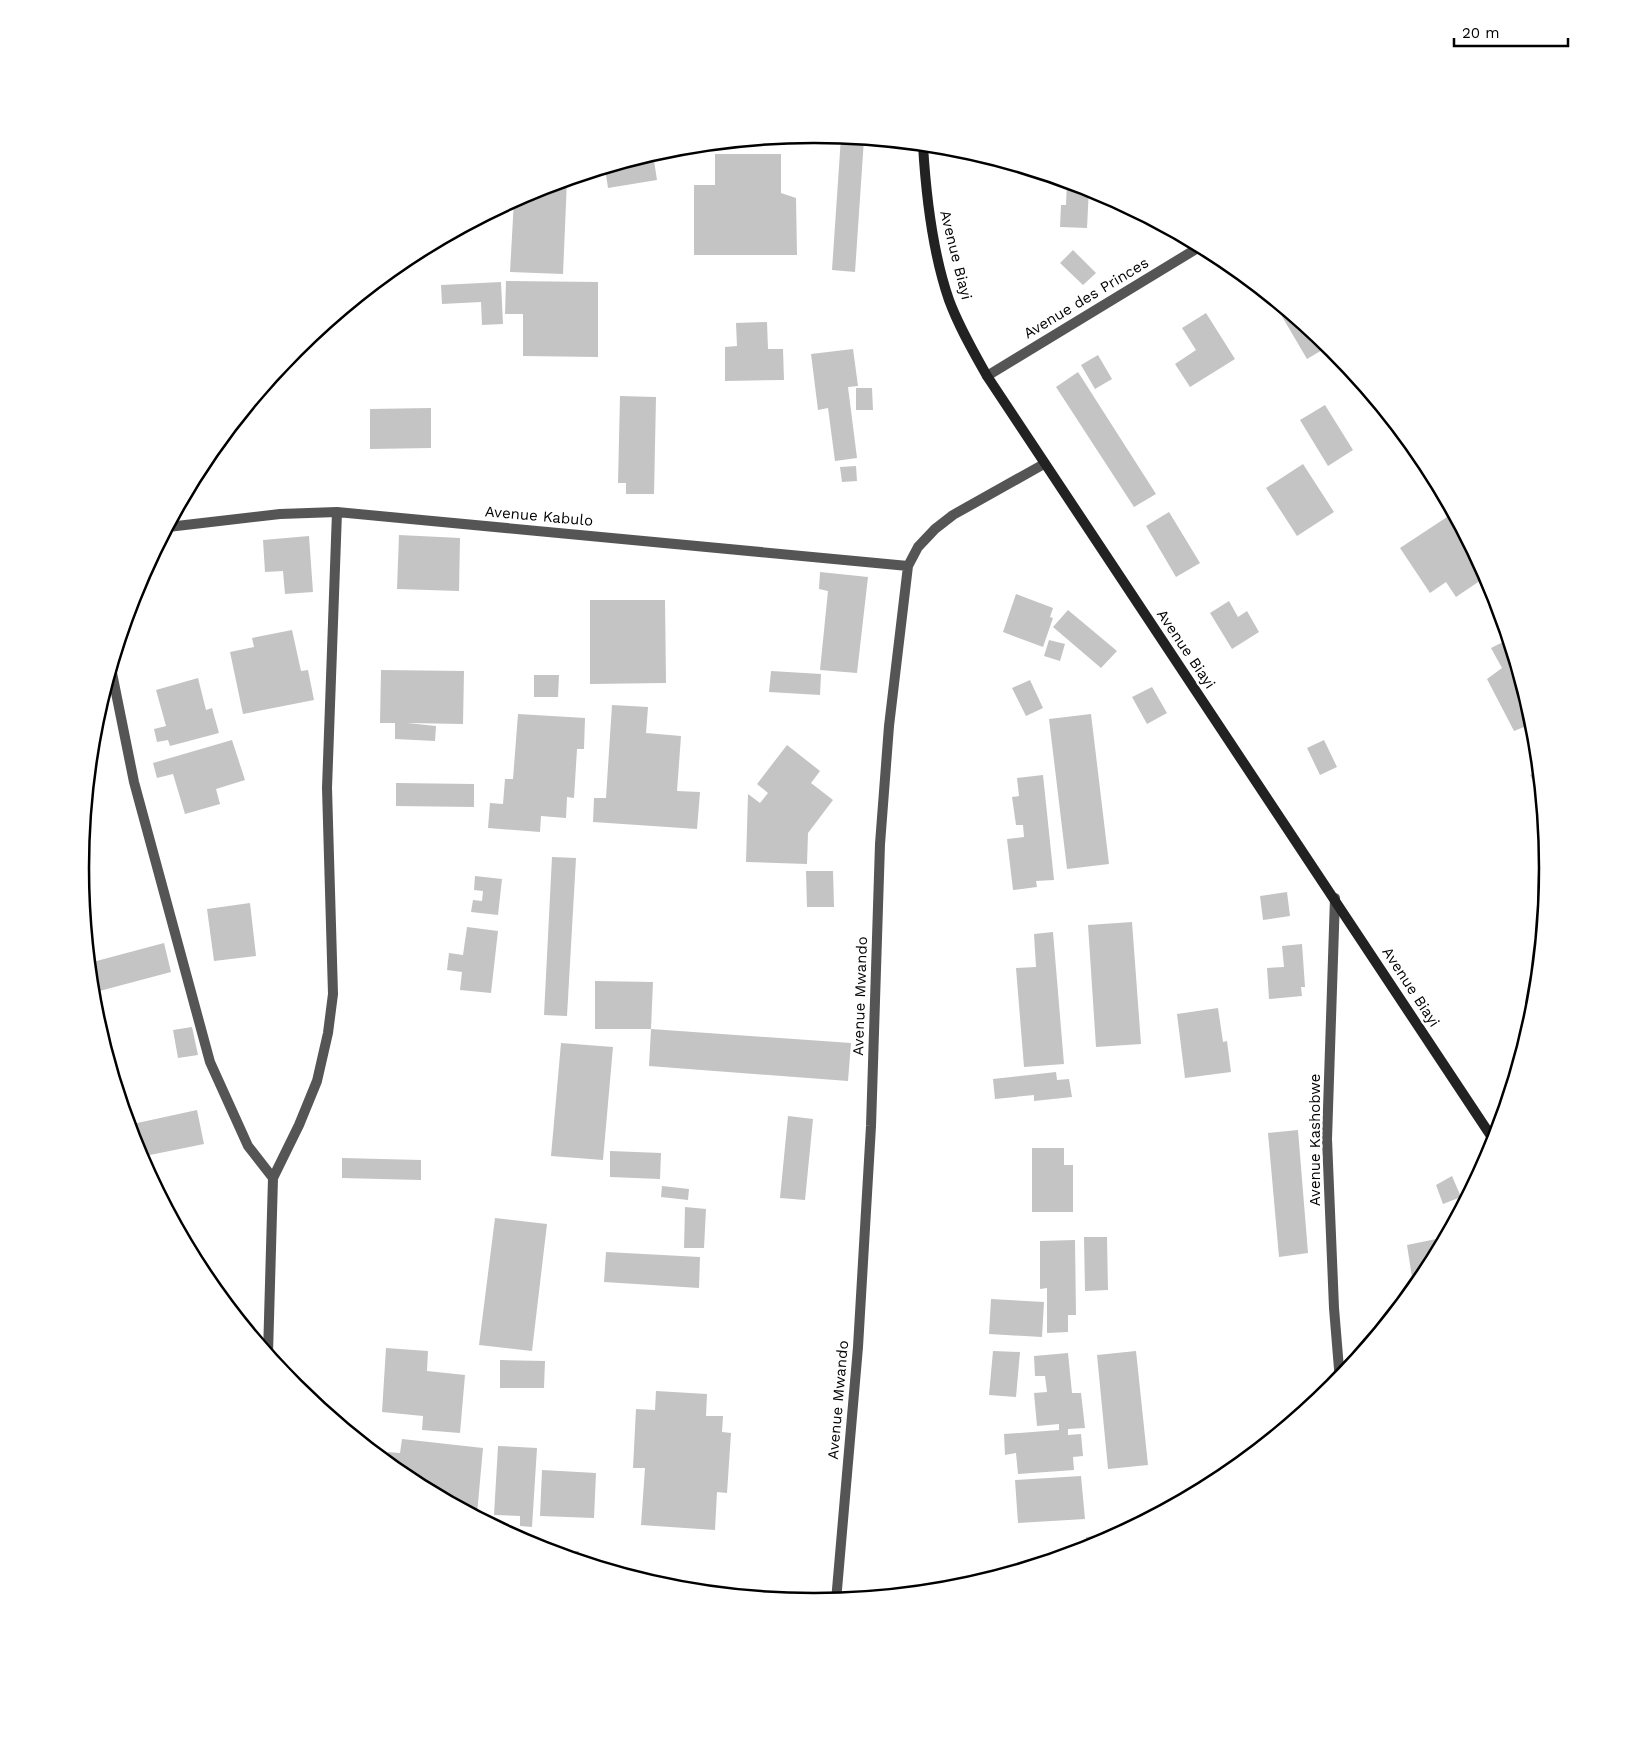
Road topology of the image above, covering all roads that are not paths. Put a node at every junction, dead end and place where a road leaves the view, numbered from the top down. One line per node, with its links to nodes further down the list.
1 (923, 151): 3 (street, Avenue Biayi)
2 (1194, 250): 3 (street, Avenue des Princes)
3 (987, 376): 4 (street, Avenue Biayi)
4 (1044, 464): 7 (street, Avenue Mwando); 9 (street, Avenue Biayi)
5 (337, 512): 6 (street, Avenue Kabulo); 7 (street, Avenue Kabulo); 11 (street)
6 (175, 526)
7 (908, 566): 14 (street, Avenue Mwando)
8 (113, 680): 11 (street)
9 (1335, 898): 10 (street, Avenue Biayi); 13 (street, Avenue Kashobwe)
10 (1490, 1134)
11 (273, 1178): 12 (street)
12 (268, 1346)
13 (1339, 1370)
14 (837, 1594)

